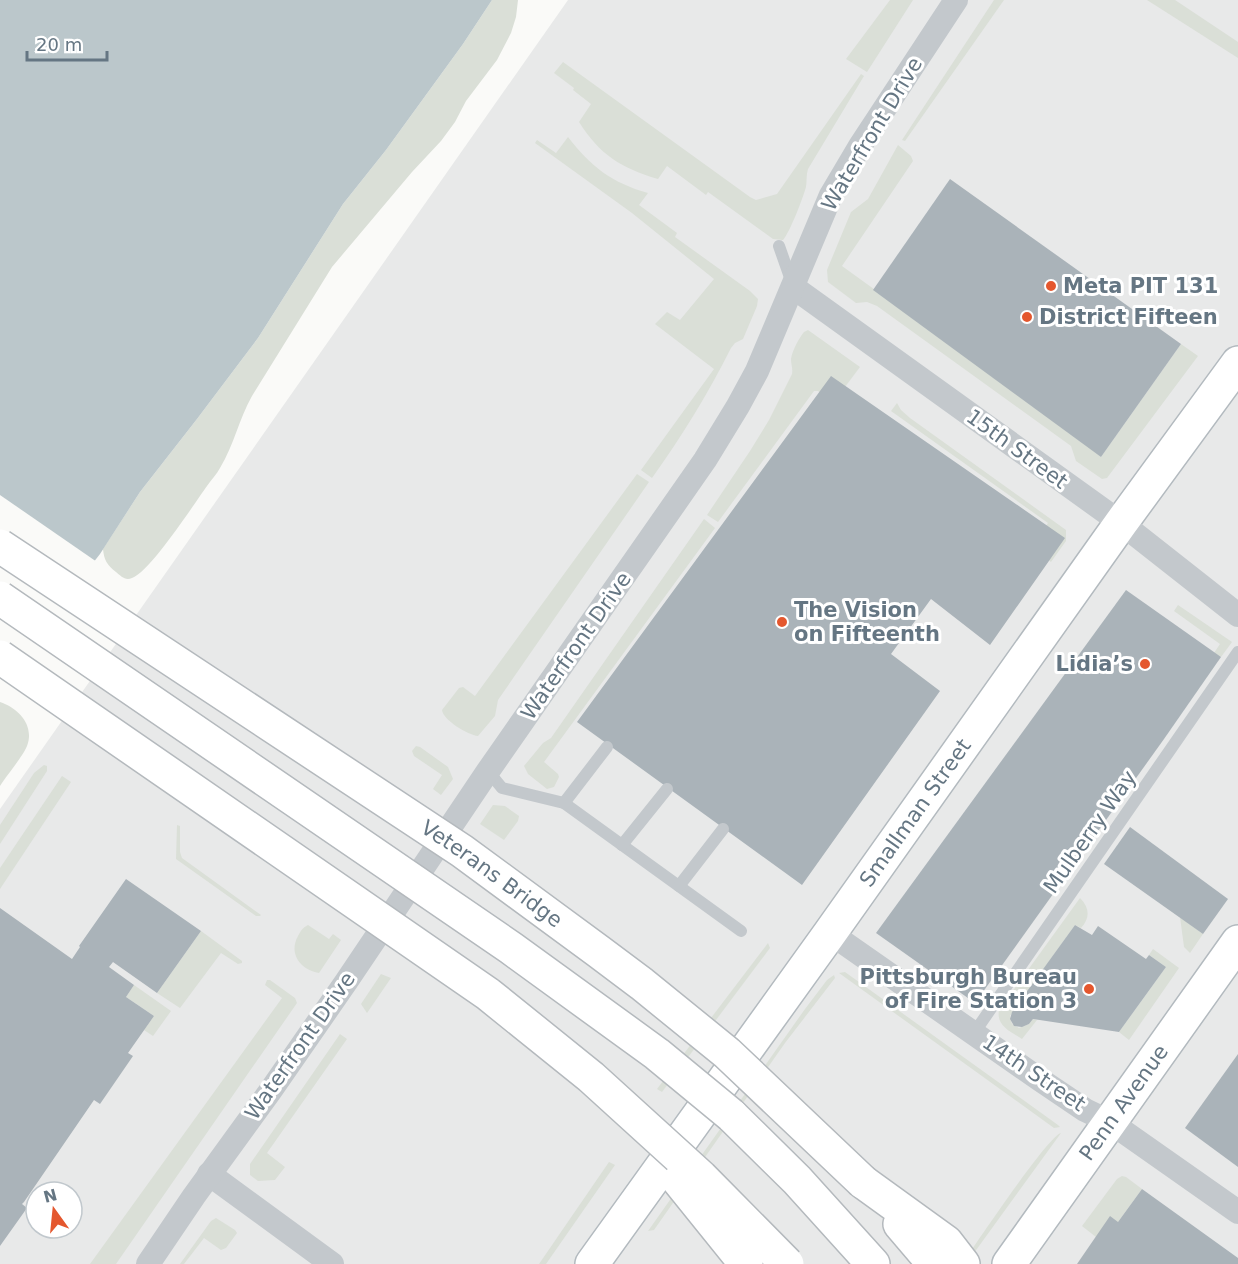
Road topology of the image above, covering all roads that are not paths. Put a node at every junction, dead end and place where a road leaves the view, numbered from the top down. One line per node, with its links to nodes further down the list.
1 (956, 0): 3 (street, Waterfront Drive)
2 (779, 246): 3 (lane)
3 (793, 287): 5 (street, 15th Street); 12 (street, Waterfront Drive)
4 (1238, 363): 5 (main road, Smallman Street)
5 (1120, 523): 8 (street, 15th Street); 19 (main road, Smallman Street)
6 (0, 546): 25 (main road, Veterans Bridge, bridge)
7 (0, 598): 32 (main road, bridge)
8 (1238, 615)
9 (1238, 652): 21 (lane, Mulberry Way)
10 (0, 657): 22 (main road, bridge)
11 (606, 747): 14 (lane)
12 (488, 771): 14 (lane); 24 (street, Waterfront Drive)
13 (666, 789): 16 (lane)
14 (564, 803): 16 (lane)
15 (723, 829): 17 (lane)
16 (622, 845): 17 (lane)
17 (679, 886): 18 (lane)
18 (741, 931)
19 (830, 933): 21 (street, 14th Street); 29 (main road, Smallman Street)
20 (1238, 942): 23 (main road, Penn Avenue)
21 (974, 1033): 23 (street, 14th Street)
22 (591, 1077): 30 (main road, bridge); 31 (main road, bridge)
23 (1110, 1122): 26 (street, 14th Street); 35 (main road, Penn Avenue)
24 (209, 1174): 27 (street, Waterfront Drive); 28 (street)
25 (863, 1182): 33 (main road, Veterans Bridge); 34 (main road)
26 (1238, 1212)
27 (148, 1264)
28 (332, 1264)
29 (592, 1264)
30 (746, 1264)
31 (787, 1264)
32 (873, 1264)
33 (934, 1264)
34 (963, 1264)
35 (1009, 1264)

